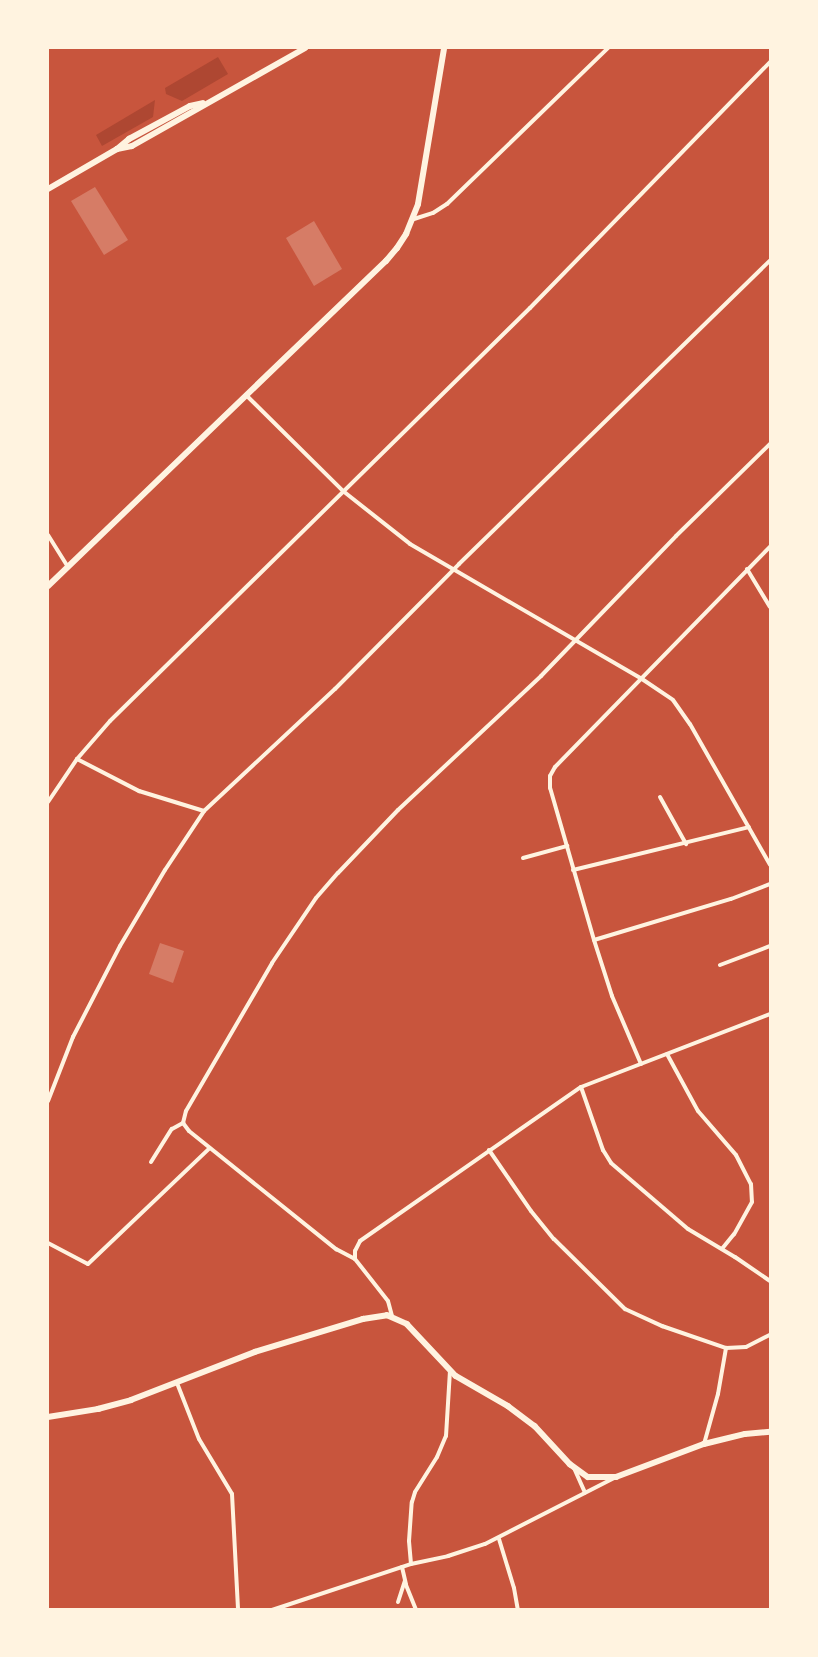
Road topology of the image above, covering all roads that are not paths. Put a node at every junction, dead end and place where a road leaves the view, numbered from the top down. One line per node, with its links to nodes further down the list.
1 (305, 48): 5 (main road)
2 (444, 48): 6 (main road)
3 (608, 48): 6 (street)
4 (770, 62): 10 (street)
5 (48, 189)
6 (414, 219): 8 (main road)
7 (770, 261): 15 (street)
8 (246, 394): 10 (street); 13 (main road)
9 (770, 444): 18 (street)
10 (343, 492): 15 (street); 20 (street)
11 (48, 535): 13 (street)
12 (770, 547): 14 (street)
13 (68, 567): 16 (main road)
14 (747, 569): 17 (street); 19 (street)
15 (453, 570): 18 (street); 23 (street)
16 (48, 586)
17 (770, 606)
18 (575, 640): 19 (street); 39 (street)
19 (642, 679): 24 (street); 26 (street)
20 (77, 759): 22 (street); 23 (street)
21 (660, 797): 25 (street)
22 (48, 802)
23 (204, 811): 38 (street)
24 (749, 827): 25 (street); 28 (street)
25 (686, 844): 29 (street)
26 (567, 846): 27 (street); 29 (street)
27 (523, 858)
28 (770, 865)
29 (574, 870): 31 (street)
30 (770, 884): 31 (street)
31 (594, 940): 36 (street)
32 (770, 946): 33 (street)
33 (720, 965)
34 (770, 1014): 35 (street)
35 (667, 1054): 36 (street); 44 (street)
36 (641, 1064): 37 (street)
37 (581, 1087): 41 (street); 44 (street)
38 (48, 1100)
39 (184, 1123): 40 (street); 42 (street)
40 (210, 1148): 43 (street); 45 (street)
41 (489, 1150): 45 (street); 49 (street)
42 (151, 1162)
43 (48, 1242)
44 (722, 1249): 46 (street)
45 (355, 1260): 47 (street)
46 (770, 1281)
47 (392, 1316): 50 (main road); 51 (main road)
48 (770, 1334): 49 (street)
49 (726, 1348): 54 (street)
50 (450, 1371): 55 (main road); 59 (street)
51 (177, 1383): 52 (main road); 63 (street)
52 (48, 1417)
53 (770, 1432): 54 (main road)
54 (704, 1444): 56 (main road)
55 (574, 1468): 56 (main road); 57 (street)
56 (616, 1477): 57 (street)
57 (585, 1493): 58 (street)
58 (498, 1538): 59 (street); 66 (street)
59 (411, 1564): 60 (street)
60 (402, 1567): 61 (street); 64 (street)
61 (405, 1581): 62 (street); 65 (street)
62 (398, 1602)
63 (238, 1610)
64 (272, 1610)
65 (416, 1610)
66 (518, 1610)

